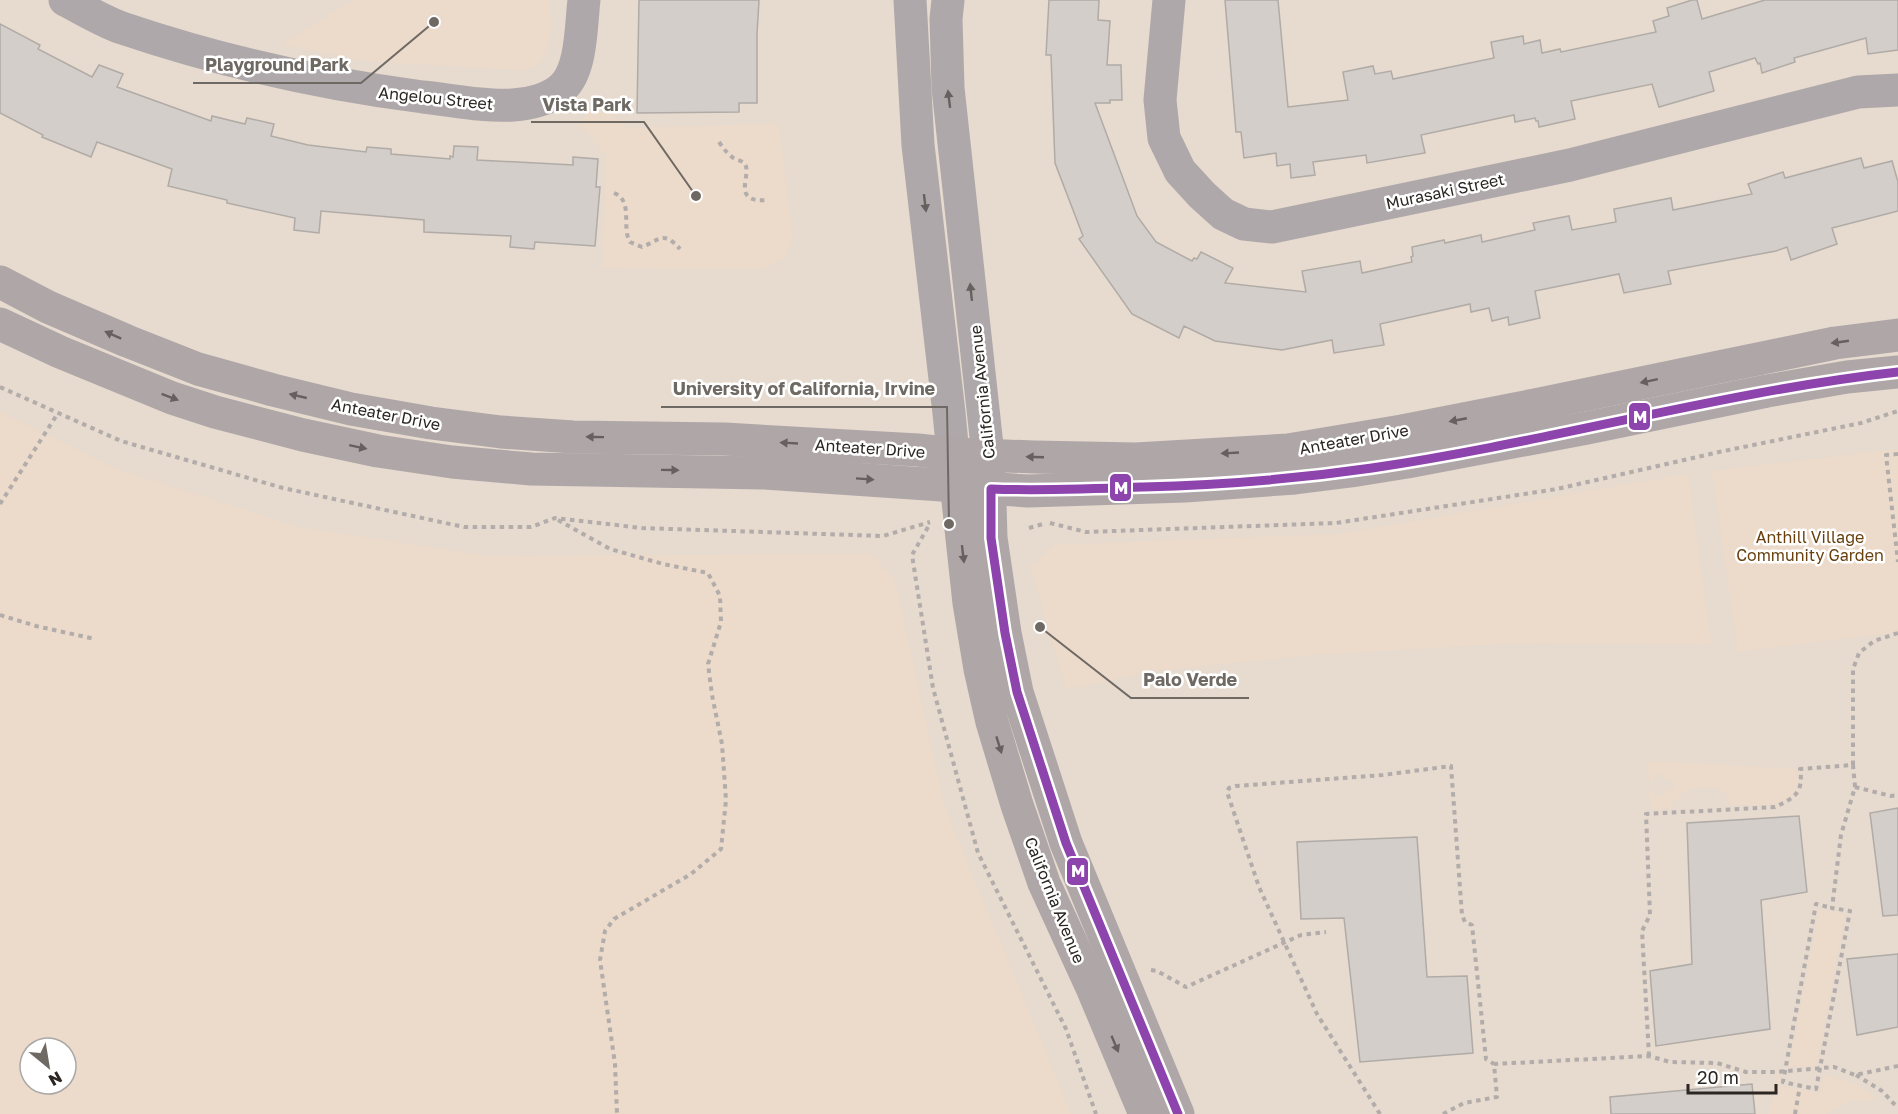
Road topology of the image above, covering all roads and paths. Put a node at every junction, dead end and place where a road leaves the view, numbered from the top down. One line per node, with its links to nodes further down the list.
1 (64, 0): 2 (street, Angelou Street)
2 (584, 0)
3 (910, 0): 18 (street, California Avenue, one-way to 18)
4 (948, 0): 20 (street, California Avenue, one-way to 4)
5 (1169, 0): 6 (street, Murasaki Street)
6 (1898, 90)
7 (719, 142): 9 (path)
8 (614, 193): 10 (path)
9 (769, 200)
10 (680, 249)
11 (0, 282): 18 (main road, Anteater Drive, one-way to 11)
12 (0, 324): 21 (main road, Anteater Drive, one-way to 21)
13 (1898, 335): 20 (main road, Anteater Drive, one-way to 20)
14 (1898, 372): 22 (main road, Anteater Drive)
15 (0, 387): 17 (path)
16 (1898, 411): 25 (path)
17 (58, 413): 23 (path); 24 (path)
18 (952, 454): 20 (main road, Anteater Drive); 21 (main road, California Avenue)
19 (1898, 454): 26 (path)
20 (988, 455): 22 (main road, California Avenue)
21 (956, 487): 22 (main road, Anteater Drive); 47 (main road, California Avenue, one-way to 47)
22 (991, 489): 48 (main road, California Avenue)
23 (0, 504)
24 (555, 518): 45 (path); 46 (path)
25 (1029, 528)
26 (1898, 562)
27 (0, 615): 29 (path)
28 (1898, 633): 30 (path)
29 (95, 639)
30 (1853, 765): 31 (path); 37 (path)
31 (1855, 787): 32 (path); 33 (path)
32 (1898, 795)
33 (1832, 908): 40 (path); 41 (path)
34 (1326, 932): 35 (path)
35 (1284, 942): 36 (path); 38 (path); 49 (path)
36 (1142, 975)
37 (1650, 1056): 38 (path); 41 (path)
38 (1494, 1064): 50 (path)
39 (1898, 1066): 42 (path)
40 (1820, 1069): 41 (path); 42 (path); 43 (path)
41 (1786, 1071): 43 (path)
42 (1855, 1075): 44 (path)
43 (1800, 1086): 51 (path)
44 (1898, 1108)
45 (617, 1114)
46 (1096, 1114)
47 (1145, 1114)
48 (1178, 1114)
49 (1380, 1114)
50 (1443, 1114)
51 (1795, 1114)

